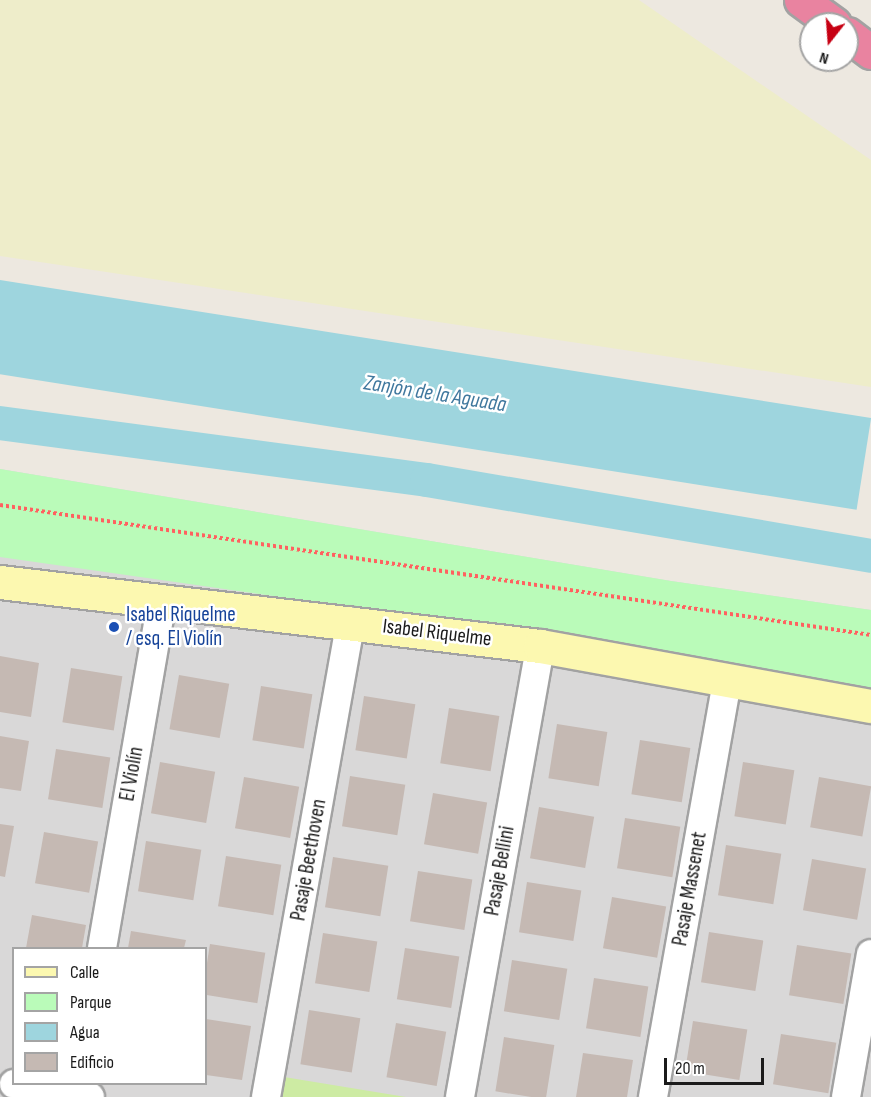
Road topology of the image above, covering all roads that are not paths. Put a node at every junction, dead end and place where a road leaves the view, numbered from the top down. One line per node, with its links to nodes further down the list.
1 (801, 0): 2 (highway)
2 (818, 12)
3 (0, 582): 4 (street, Isabel Riquelme)
4 (162, 600): 5 (street, Isabel Riquelme); 9 (street, El Violín)
5 (351, 622): 6 (street, Isabel Riquelme); 13 (street, Pasaje Beethoven)
6 (540, 646): 7 (street, Isabel Riquelme); 14 (street, Pasaje Bellini)
7 (727, 681): 8 (street, Isabel Riquelme); 15 (street, Pasaje Massenet)
8 (871, 706)
9 (102, 947)
10 (871, 954): 16 (street)
11 (28, 1085): 12 (street)
12 (83, 1093)
13 (266, 1097)
14 (460, 1097)
15 (653, 1097)
16 (846, 1097)

